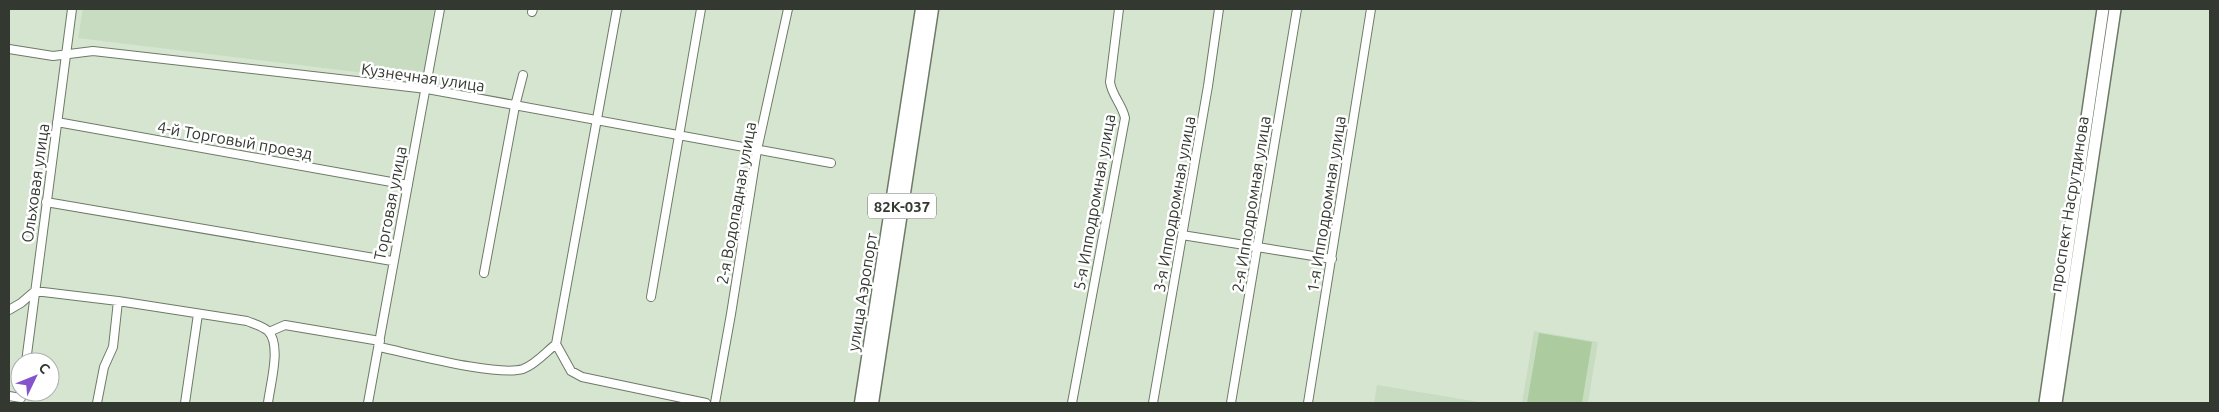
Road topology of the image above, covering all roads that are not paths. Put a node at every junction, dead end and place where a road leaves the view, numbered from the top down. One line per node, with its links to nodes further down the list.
1 (72, 9): 15 (street, Ольховая улица)
2 (440, 9): 17 (street, Торговая улица)
3 (617, 9): 19 (street)
4 (701, 9): 21 (street)
5 (788, 9): 22 (street, 2-я Водопадная улица)
6 (922, 9): 46 (main road, улица Аэропорт)
7 (932, 9): 47 (main road, улица Аэропорт / 82К-037)
8 (1119, 9): 48 (street, 5-я Ипподромная улица)
9 (1219, 9): 26 (street, 3-я Ипподромная улица)
10 (1297, 9): 27 (street, 2-я Ипподромная улица)
11 (1371, 9): 28 (street, 1-я Ипподромная улица)
12 (2103, 9): 52 (main road, проспект Насрутдинова)
13 (2115, 9): 53 (main road, проспект Насрутдинова)
14 (9, 49): 15 (street, Кузнечная улица)
15 (65, 56): 17 (street, Кузнечная улица); 20 (street, Ольховая улица)
16 (523, 75): 18 (street)
17 (426, 89): 18 (street, Кузнечная улица); 24 (street, Торговая улица)
18 (515, 106): 19 (street, Кузнечная улица); 30 (street)
19 (596, 121): 21 (street, Кузнечная улица); 38 (street)
20 (57, 122): 24 (street, 4-й Торговый проезд); 25 (street, Ольховая улица)
21 (679, 136): 22 (street, Кузнечная улица); 32 (street)
22 (757, 150): 23 (street, Кузнечная улица); 45 (street, 2-я Водопадная улица)
23 (831, 164)
24 (408, 185): 29 (street, Торговая улица)
25 (46, 202): 29 (street); 31 (street, Ольховая улица)
26 (1182, 235): 27 (street); 49 (street, 3-я Ипподромная улица)
27 (1257, 248): 28 (street); 50 (street, 2-я Ипподромная улица)
28 (1332, 259): 51 (street, 1-я Ипподромная улица)
29 (392, 261): 37 (street, Торговая улица)
30 (484, 273)
31 (35, 291): 33 (street); 34 (street); 39 (street, Ольховая улица)
32 (651, 297)
33 (118, 301): 35 (street); 40 (street)
34 (9, 310)
35 (198, 314): 36 (street); 41 (street)
36 (268, 332): 37 (street); 42 (street)
37 (379, 344): 38 (street); 43 (street, Торговая улица)
38 (556, 344): 44 (street)
39 (27, 352)
40 (97, 403)
41 (184, 403)
42 (268, 403)
43 (368, 403)
44 (706, 403)
45 (715, 403)
46 (861, 403)
47 (872, 403)
48 (1072, 403)
49 (1153, 403)
50 (1231, 403)
51 (1308, 403)
52 (2045, 403)
53 (2056, 403)

